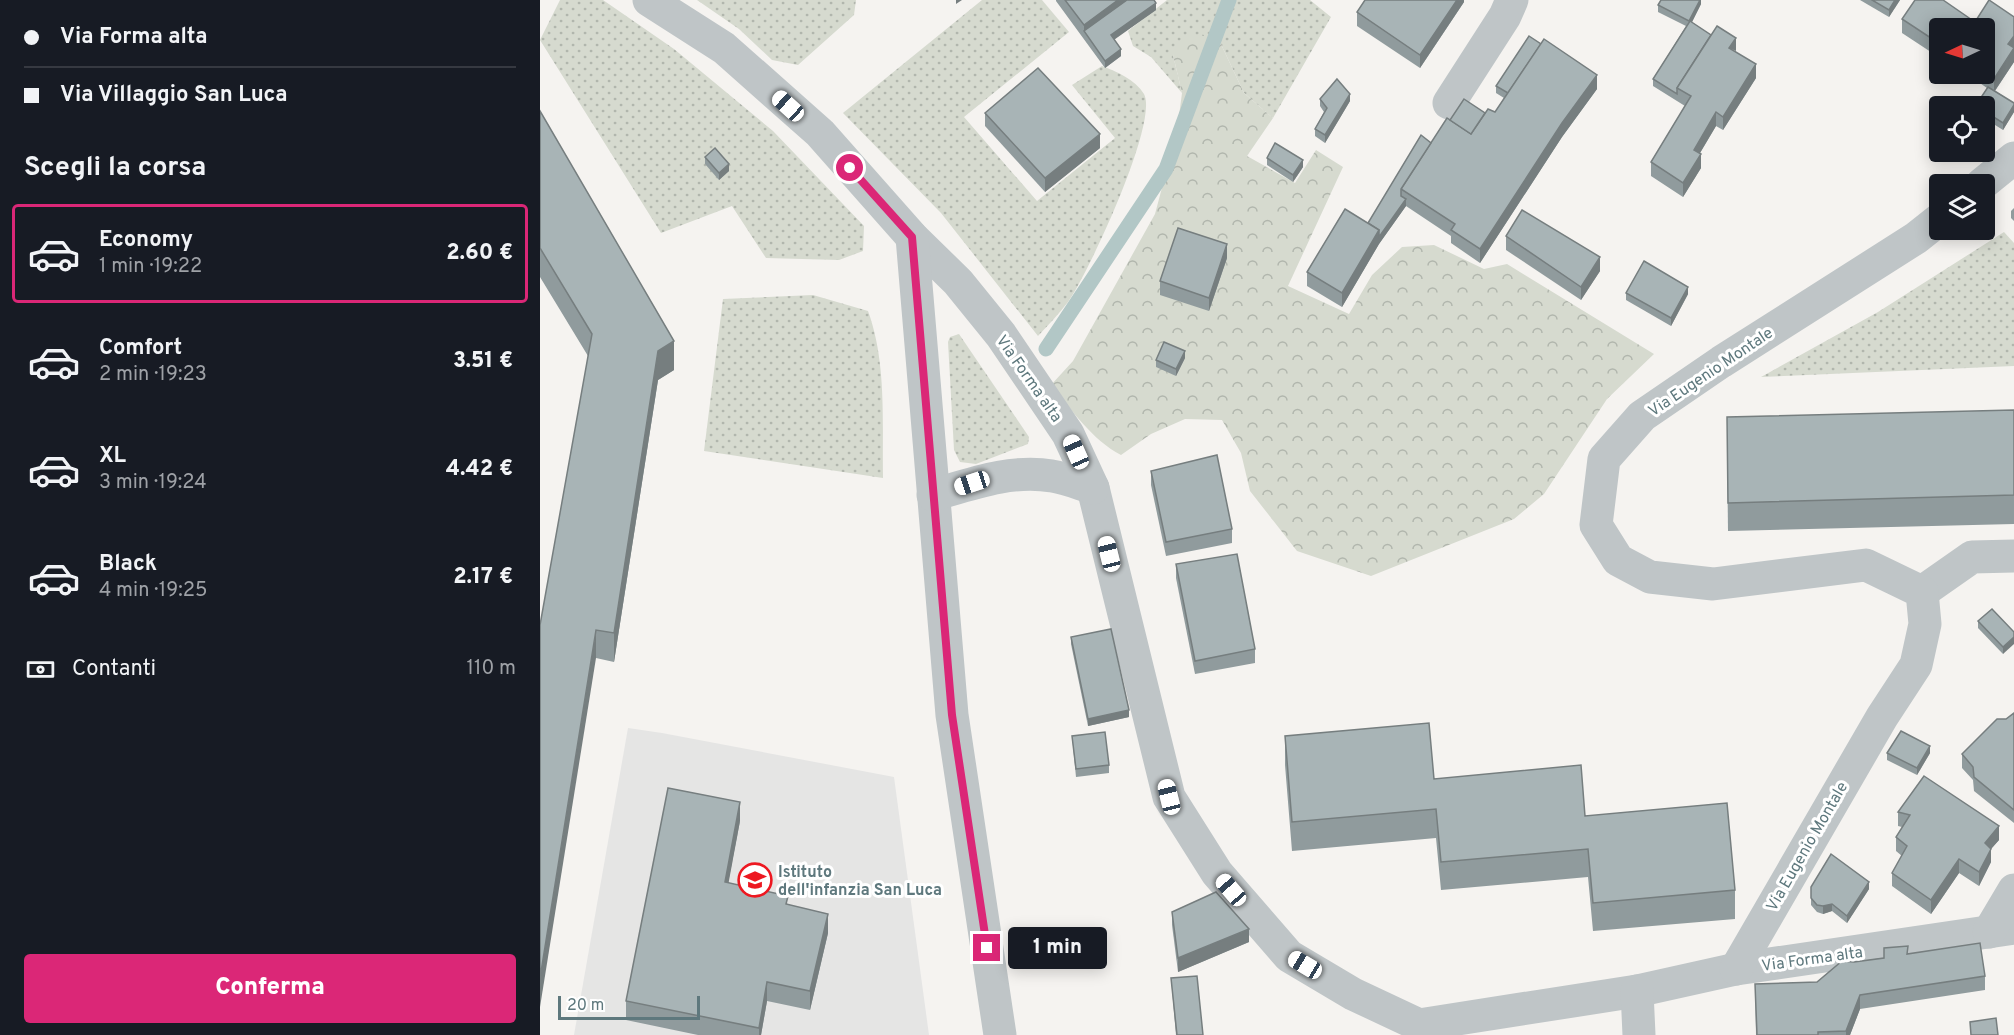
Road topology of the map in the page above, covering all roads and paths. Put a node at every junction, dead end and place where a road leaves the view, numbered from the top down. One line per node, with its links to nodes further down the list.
1 (649, 0): 7 (street, Via Forma alta)
2 (1512, 0): 3 (street)
3 (1449, 103)
4 (2014, 158): 5 (street)
5 (1994, 174)
6 (1929, 228): 11 (street, Via Eugenio Montale)
7 (912, 237): 8 (street, Via Forma alta); 9 (street)
8 (1093, 488): 9 (street); 16 (street, Via Forma alta)
9 (933, 495): 17 (street)
10 (2014, 556): 11 (street)
11 (1922, 592): 14 (street, Via Eugenio Montale)
12 (2014, 890): 13 (street, Via Forma alta)
13 (2002, 930): 14 (street, Via Forma alta)
14 (1736, 969): 15 (street, Via Forma alta)
15 (1637, 992): 16 (street, Via Forma alta); 18 (street)
16 (1418, 1030)
17 (1000, 1035)
18 (1639, 1035)

